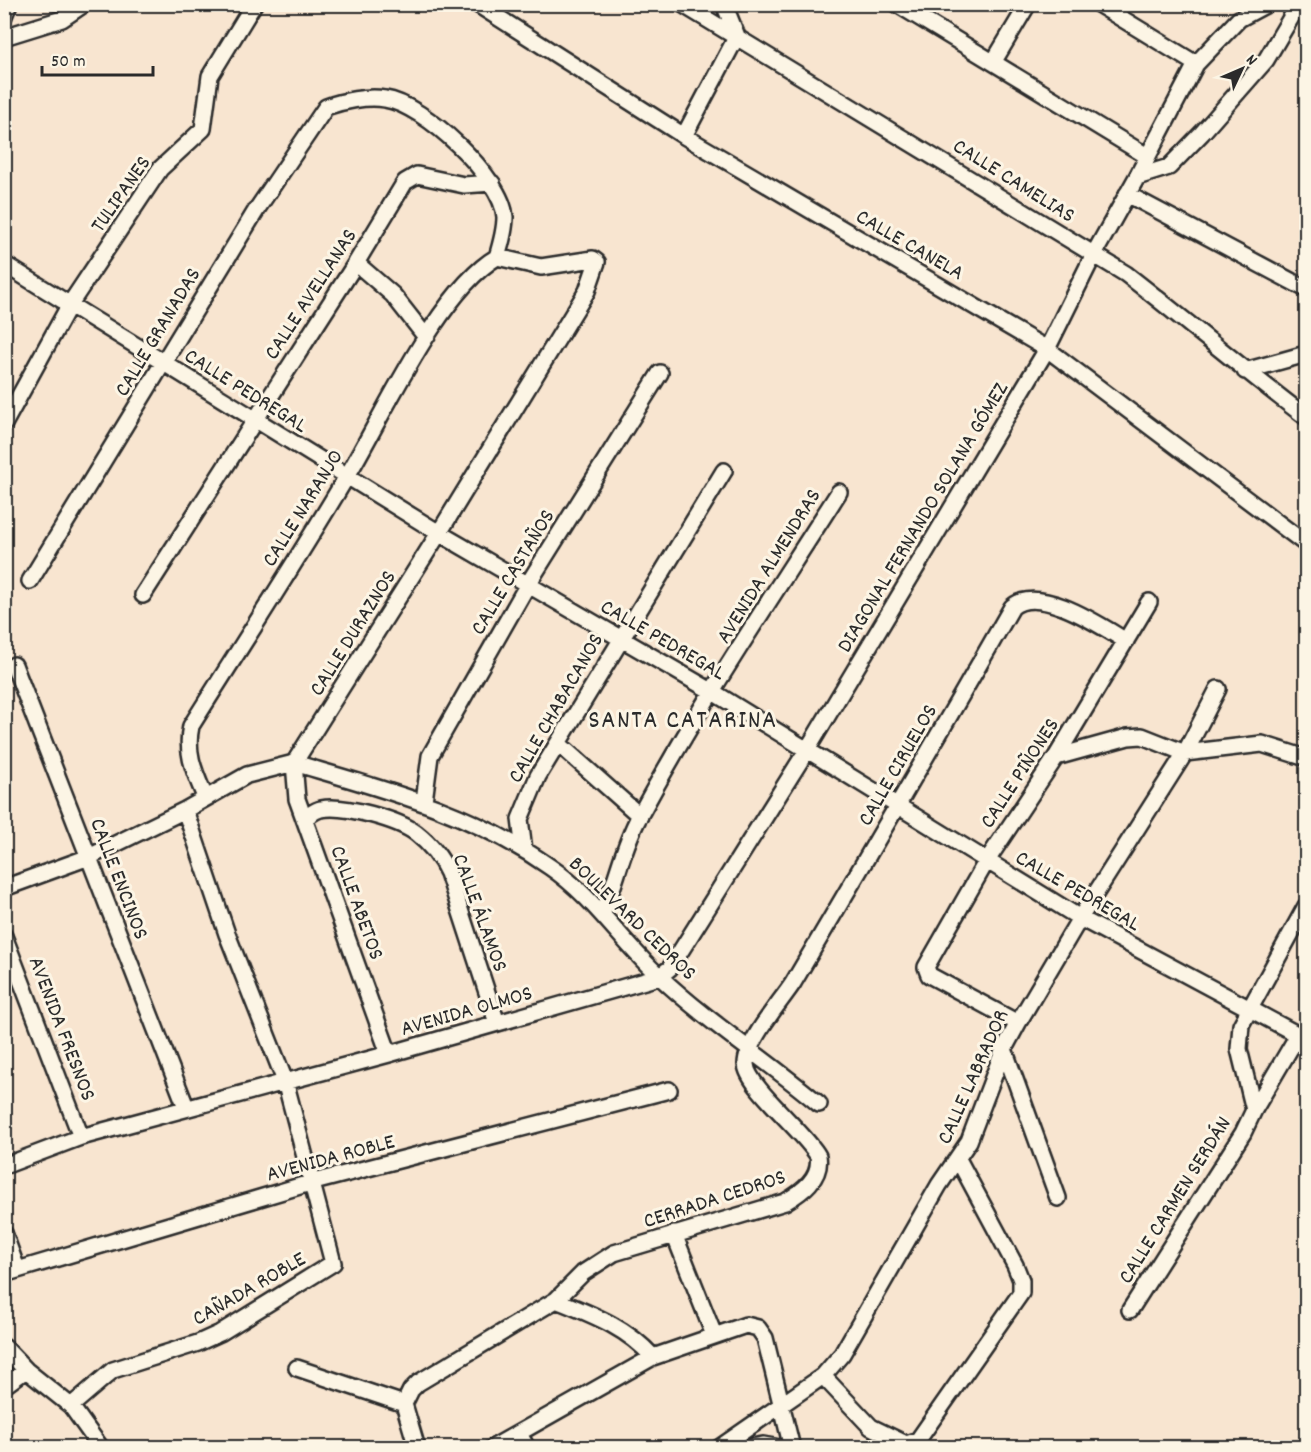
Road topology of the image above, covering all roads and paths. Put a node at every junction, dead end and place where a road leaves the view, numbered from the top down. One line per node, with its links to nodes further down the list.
1 (9, 4): 12 (street)
2 (84, 4): 13 (street)
3 (254, 4): 27 (street, TULIPANES)
4 (477, 4): 17 (street, CALLE CANELA)
5 (682, 4): 14 (street, CALLE CAMELIAS)
6 (724, 4): 14 (street)
7 (897, 4): 15 (street)
8 (1028, 4): 15 (street)
9 (1098, 4): 16 (street)
10 (1267, 4): 16 (street, DIAGONAL FERNANDO SOLANA GÓMEZ)
11 (1299, 4): 19 (street)
12 (4, 16)
13 (4, 36)
14 (737, 36): 17 (street); 22 (street, CALLE CAMELIAS)
15 (994, 61): 18 (street)
16 (1196, 64): 18 (street, DIAGONAL FERNANDO SOLANA GÓMEZ)
17 (684, 136): 29 (street, CALLE CANELA)
18 (1147, 156): 19 (street, DIAGONAL FERNANDO SOLANA GÓMEZ)
19 (1137, 177): 21 (street, DIAGONAL FERNANDO SOLANA GÓMEZ)
20 (492, 183): 23 (street); 24 (street, CALLE AVELLANAS); 31 (street, CALLE GRANADAS)
21 (1127, 194): 22 (street, DIAGONAL FERNANDO SOLANA GÓMEZ); 26 (street)
22 (1094, 254): 29 (street, DIAGONAL FERNANDO SOLANA GÓMEZ); 32 (street, CALLE CAMELIAS)
23 (497, 257): 28 (street, CALLE NARANJO); 40 (street, CALLE DURAZNOS)
24 (356, 263): 28 (street); 35 (street, CALLE AVELLANAS)
25 (4, 264): 27 (street, CALLE PEDREGAL)
26 (1306, 289)
27 (70, 304): 31 (street, CALLE PEDREGAL); 36 (street, TULIPANES)
28 (426, 337): 38 (street, CALLE NARANJO)
29 (1047, 349): 41 (street, CALLE CANELA); 52 (street, DIAGONAL FERNANDO SOLANA GÓMEZ)
30 (1306, 354): 32 (street)
31 (163, 363): 35 (street, CALLE PEDREGAL); 42 (street, CALLE GRANADAS)
32 (1245, 371): 34 (street, CALLE CAMELIAS)
33 (660, 373): 43 (street, CALLE CASTAÑOS)
34 (1306, 417)
35 (255, 419): 38 (street, CALLE PEDREGAL); 44 (street, CALLE AVELLANAS)
36 (4, 424)
37 (724, 471): 46 (street, CALLE CHABACANOS)
38 (347, 477): 40 (street, CALLE PEDREGAL); 57 (street, CALLE NARANJO)
39 (839, 492): 50 (street, AVENIDA ALMENDRAS)
40 (439, 533): 43 (street, CALLE PEDREGAL); 56 (street, CALLE DURAZNOS)
41 (1306, 544)
42 (30, 581)
43 (528, 584): 46 (street, CALLE PEDREGAL); 58 (street, CALLE CASTAÑOS)
44 (143, 596)
45 (1149, 602): 47 (street, CALLE PIÑONES)
46 (621, 638): 50 (street, CALLE PEDREGAL); 51 (street, CALLE CHABACANOS)
47 (1126, 641): 54 (street, CALLE PIÑONES); 59 (street, CALLE CIRUELOS)
48 (14, 665): 64 (street, CALLE ENCINOS)
49 (1218, 689): 53 (street, CALLE LABRADOR)
50 (713, 692): 52 (street, CALLE PEDREGAL); 61 (street, AVENIDA ALMENDRAS)
51 (559, 744): 61 (street); 63 (street, CALLE CHABACANOS)
52 (807, 750): 59 (street, CALLE PEDREGAL); 71 (street, DIAGONAL FERNANDO SOLANA GÓMEZ)
53 (1185, 753): 54 (street); 55 (street); 69 (street, CALLE LABRADOR)
54 (1056, 757): 65 (street, CALLE PIÑONES)
55 (1306, 758)
56 (294, 763): 57 (street); 58 (street, BOULEVARD CEDROS); 62 (street, CALLE ABETOS)
57 (205, 797): 60 (street)
58 (424, 801): 63 (street, BOULEVARD CEDROS)
59 (899, 805): 65 (street, CALLE PEDREGAL); 77 (street, CALLE CIRUELOS)
60 (185, 810): 64 (street); 79 (street, CAÑADA ROBLE)
61 (640, 816): 68 (street, AVENIDA ALMENDRAS)
62 (305, 818): 73 (street, CALLE ÁLAMOS); 78 (street, CALLE ABETOS)
63 (524, 850): 68 (street, BOULEVARD CEDROS)
64 (89, 857): 66 (street); 82 (street, CALLE ENCINOS)
65 (986, 862): 69 (street, CALLE PEDREGAL); 74 (street, CALLE PIÑONES)
66 (4, 888)
67 (1306, 906): 72 (street, CALLE CARMEN SERDÁN)
68 (602, 914): 71 (street, BOULEVARD CEDROS)
69 (1080, 918): 72 (street, CALLE PEDREGAL); 74 (street, CALLE LABRADOR)
70 (4, 936): 84 (street, AVENIDA FRESNOS)
71 (659, 977): 73 (street, AVENIDA OLMOS); 77 (street, BOULEVARD CEDROS)
72 (1248, 1007): 75 (street, CALLE PEDREGAL); 83 (street, CALLE CARMEN SERDÁN)
73 (497, 1023): 78 (street, AVENIDA OLMOS)
74 (1018, 1023): 76 (street, CALLE LABRADOR)
75 (1302, 1037): 83 (street)
76 (1004, 1049): 85 (street, CALLE LABRADOR); 88 (street)
77 (748, 1050): 81 (street, BOULEVARD CEDROS); 90 (street, CERRADA CEDROS)
78 (389, 1054): 79 (street, AVENIDA OLMOS)
79 (285, 1082): 82 (street); 87 (street, CAÑADA ROBLE)
80 (669, 1090): 87 (street, AVENIDA ROBLE)
81 (819, 1104)
82 (186, 1107): 84 (street)
83 (1254, 1110): 93 (street, CALLE CARMEN SERDÁN)
84 (81, 1137): 86 (street)
85 (958, 1159): 99 (street, CALLE LABRADOR); 99 (street)
86 (4, 1166)
87 (310, 1183): 91 (street, AVENIDA ROBLE); 103 (street, CAÑADA ROBLE)
88 (1058, 1198)
89 (4, 1233): 91 (street)
90 (674, 1234): 92 (street, CERRADA CEDROS); 94 (street)
91 (10, 1271)
92 (556, 1300): 96 (street); 101 (street, CERRADA CEDROS)
93 (1130, 1310)
94 (714, 1335): 96 (street); 102 (street)
95 (4, 1347): 98 (street)
96 (653, 1357): 104 (street)
97 (297, 1368): 101 (street)
98 (26, 1370): 100 (street); 103 (street)
99 (823, 1376): 102 (street, CALLE LABRADOR)
100 (4, 1386)
101 (404, 1404): 106 (street)
102 (784, 1405): 109 (street, CALLE LABRADOR); 112 (street)
103 (71, 1406): 105 (street)
104 (519, 1434): 107 (street); 108 (street)
105 (101, 1448)
106 (417, 1448)
107 (492, 1448)
108 (527, 1448)
109 (719, 1448)
110 (747, 1448): 111 (street)
111 (780, 1448)
112 (792, 1448)

